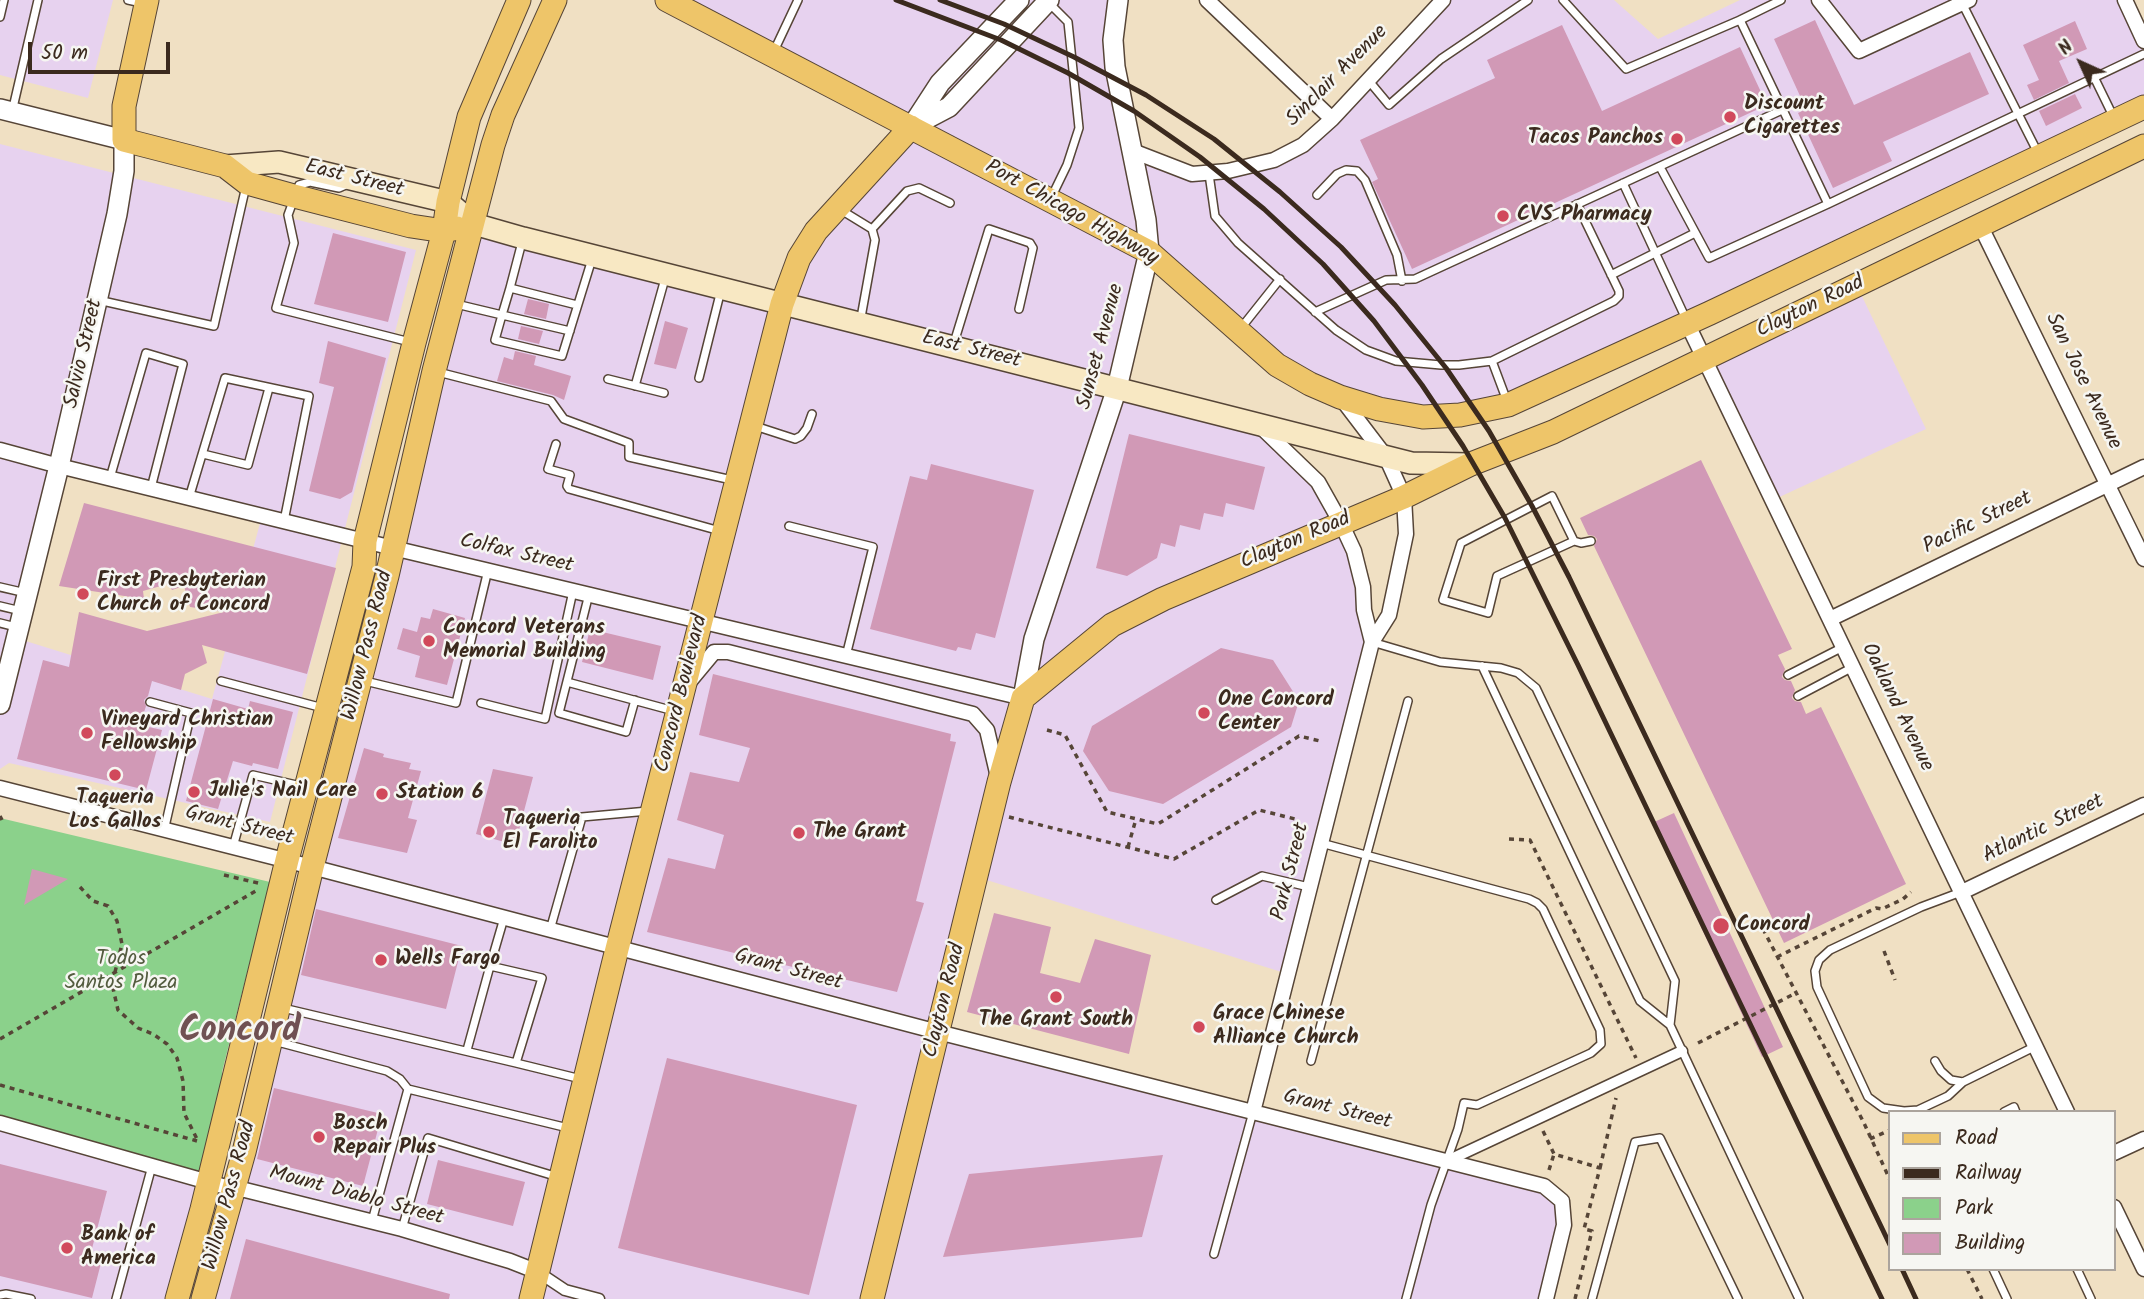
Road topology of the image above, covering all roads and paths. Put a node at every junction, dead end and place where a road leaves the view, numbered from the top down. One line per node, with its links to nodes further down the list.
1 (4, 0): 19 (lane)
2 (38, 0): 27 (lane)
3 (519, 0): 46 (main road, Willow Pass Road)
4 (555, 0): 51 (main road, Willow Pass Road)
5 (667, 0): 23 (main road, Port Chicago Highway)
6 (798, 0): 23 (lane)
7 (1019, 0): 32 (street, Concord Boulevard)
8 (1118, 0): 35 (street, Sunset Avenue)
9 (1207, 0): 30 (street)
10 (1443, 0): 25 (street, Sinclair Avenue)
11 (1528, 0): 25 (lane)
12 (1563, 0): 20 (lane)
13 (1781, 0): 20 (lane)
14 (1819, 0): 18 (street)
15 (2125, 0): 21 (street)
16 (140, 1): 33 (main road, Salvio Street)
17 (1048, 1): 32 (street, Concord Boulevard); 45 (lane)
18 (1966, 2): 29 (lane)
19 (0, 16)
20 (1740, 20): 28 (lane)
21 (2144, 41)
22 (2144, 54): 24 (lane)
23 (772, 55): 32 (main road, Port Chicago Highway)
24 (2094, 77): 29 (lane); 31 (lane)
25 (1368, 80): 30 (street, Sinclair Avenue)
26 (2144, 107): 31 (main road, Clayton Road)
27 (6, 110): 33 (street, East Street)
28 (1782, 110): 38 (lane); 49 (lane)
29 (2018, 114): 36 (lane); 49 (lane)
30 (1332, 119): 39 (street, Sinclair Avenue)
31 (2115, 121): 36 (main road, Clayton Road)
32 (911, 127): 45 (main road, Port Chicago Highway); 50 (main road, Concord Boulevard)
33 (124, 140): 37 (main road, East Street); 66 (street, Salvio Street)
34 (2144, 146): 52 (main road, Clayton Road)
35 (1130, 150): 39 (street, Sinclair Avenue); 57 (street, Sunset Avenue)
36 (2039, 157): 74 (main road, Clayton Road)
37 (225, 166): 40 (main road, East Street); 41 (main road, East Street)
38 (1660, 167): 42 (lane); 55 (lane)
39 (1209, 174): 62 (lane)
40 (354, 181): 44 (lane); 46 (main road, East Street)
41 (247, 183): 44 (main road, East Street); 66 (lane)
42 (1623, 183): 48 (lane); 58 (lane)
43 (1317, 195): 63 (lane)
44 (294, 196): 54 (main road, East Street); 77 (lane)
45 (1050, 200): 57 (main road, Port Chicago Highway)
46 (448, 202): 51 (main road, East Street); 54 (main road, Willow Pass Road)
47 (950, 203): 53 (lane)
48 (1577, 204): 61 (lane); 63 (lane)
49 (1828, 204): 55 (lane)
50 (837, 207): 53 (lane); 68 (main road, Concord Boulevard)
51 (474, 224): 54 (main road, East Street); 56 (main road, East Street); 67 (main road, Willow Pass Road)
52 (1980, 225): 79 (main road, Clayton Road); 102 (street, San Jose Avenue)
53 (872, 229): 73 (lane)
54 (444, 232): 77 (main road, Willow Pass Road)
55 (1695, 233): 58 (lane)
56 (523, 238): 59 (main road, East Street); 64 (lane)
57 (1149, 252): 76 (main road, Port Chicago Highway); 86 (street, Sunset Avenue)
58 (1656, 253): 61 (lane); 74 (lane)
59 (593, 255): 60 (main road, East Street); 69 (lane)
60 (667, 273): 65 (main road, East Street); 84 (lane)
61 (1611, 275): 80 (lane)
62 (1280, 279): 71 (lane); 76 (lane)
63 (1402, 281): 71 (lane)
64 (510, 288): 69 (lane); 72 (lane)
65 (722, 288): 68 (main road, East Street); 82 (lane)
66 (98, 299): 98 (street, Salvio Street)
67 (452, 303): 72 (lane); 81 (main road, Willow Pass Road)
68 (782, 304): 73 (main road, East Street); 91 (main road, Concord Boulevard)
69 (578, 305): 75 (lane)
70 (1019, 309): 78 (lane)
71 (1315, 312): 80 (lane)
72 (502, 315): 75 (lane); 75 (lane)
73 (860, 323): 78 (main road, East Street)
74 (1687, 323): 79 (street, Oakland Avenue); 89 (main road, Clayton Road)
75 (570, 331)
76 (1238, 331): 88 (main road, Port Chicago Highway)
77 (414, 343): 110 (main road, Willow Pass Road)
78 (953, 347): 86 (main road, East Street)
79 (1705, 360): 97 (main road, Clayton Road); 121 (street, Oakland Avenue)
80 (1492, 361): 89 (lane)
81 (433, 371): 101 (lane); 113 (main road, Willow Pass Road)
82 (699, 378)
83 (608, 379): 84 (lane)
84 (635, 386): 87 (lane)
85 (269, 388): 95 (lane); 95 (lane); 106 (lane)
86 (1117, 388): 92 (main road, East Street); 134 (street, Sunset Avenue)
87 (664, 393)
88 (1340, 397): 89 (main road, Port Chicago Highway); 96 (street, Park Street)
89 (1508, 405)
90 (812, 414): 91 (lane)
91 (751, 424): 101 (main road, Concord Boulevard)
92 (1258, 424): 96 (main road, East Street); 107 (street, Park Street)
93 (556, 444): 109 (lane)
94 (0, 450): 98 (street, Colfax Street)
95 (203, 454): 105 (lane)
96 (1386, 457): 97 (main road, East Street); 104 (street, Park Street)
97 (1471, 464): 104 (main road, Clayton Road)
98 (59, 466): 100 (street, Colfax Street); 120 (street, Salvio Street)
99 (2144, 467): 102 (street, Pacific Street)
100 (110, 479): 103 (street, Colfax Street); 103 (lane)
101 (737, 481): 109 (main road, Concord Boulevard)
102 (2109, 484): 114 (street, San Jose Avenue); 121 (street, Pacific Street)
103 (151, 488): 105 (street, Colfax Street)
104 (1404, 497): 107 (main road, Clayton Road); 123 (street, Park Street)
105 (189, 498): 106 (street, Colfax Street)
106 (284, 521): 110 (street, Colfax Street)
107 (1341, 523): 123 (street, Park Street); 134 (main road, Clayton Road)
108 (789, 526): 125 (lane)
109 (724, 533): 122 (main road, Concord Boulevard)
110 (365, 541): 113 (street, Colfax Street); 140 (main road, Willow Pass Road)
111 (1574, 541): 111 (lane); 112 (lane)
112 (1591, 541)
113 (393, 548): 115 (street, Colfax Street); 129 (main road, Willow Pass Road)
114 (2144, 559)
115 (488, 570): 117 (street, Colfax Street); 129 (lane)
116 (0, 587): 120 (lane)
117 (573, 591): 118 (street, Colfax Street); 138 (lane)
118 (589, 594): 122 (street, Colfax Street); 131 (lane)
119 (0, 606): 120 (lane)
120 (17, 614): 139 (street, Salvio Street)
121 (1830, 619): 124 (street, Oakland Avenue)
122 (702, 621): 125 (street, Colfax Street); 132 (main road, Concord Boulevard)
123 (1372, 642): 126 (lane); 154 (street, Park Street)
124 (1843, 647): 127 (street, Oakland Avenue); 128 (lane)
125 (846, 656): 134 (street, Colfax Street)
126 (1482, 666): 177 (lane); 177 (lane)
127 (1853, 667): 133 (lane); 164 (street, Oakland Avenue)
128 (1788, 675)
129 (360, 680): 159 (main road, Willow Pass Road)
130 (221, 681): 140 (lane)
131 (567, 682): 135 (lane); 135 (lane)
132 (685, 687): 141 (main road, Concord Boulevard); 144 (street)
133 (1798, 695)
134 (1023, 698): 144 (main road, Clayton Road)
135 (635, 700): 141 (lane)
136 (1408, 701): 157 (lane)
137 (150, 702): 152 (lane)
138 (481, 703)
139 (0, 704)
140 (327, 709): 145 (main road, Willow Pass Road)
141 (679, 712): 148 (main road, Concord Boulevard)
142 (1047, 730): 150 (path)
143 (1320, 741): 150 (path)
144 (999, 782): 149 (main road, Clayton Road)
145 (306, 787): 156 (lane); 158 (main road, Willow Pass Road)
146 (0, 788): 152 (street, Grant Street)
147 (2144, 805): 164 (street, Atlantic Street)
148 (653, 810): 168 (lane); 169 (main road, Concord Boulevard)
149 (992, 813): 155 (path); 178 (main road, Clayton Road)
150 (1136, 818): 155 (path)
151 (1298, 820): 155 (path)
152 (164, 831): 156 (street, Grant Street)
153 (1509, 839): 188 (path)
154 (1321, 843): 157 (lane); 162 (street, Park Street)
155 (1128, 847)
156 (233, 848): 158 (street, Grant Street)
157 (1365, 855): 185 (lane); 205 (lane)
158 (287, 860): 159 (street, Grant Street); 211 (main road, Willow Pass Road)
159 (312, 867): 166 (street, Grant Street); 176 (main road, Willow Pass Road)
160 (266, 885): 173 (path)
161 (80, 887): 173 (path)
162 (1310, 887): 165 (lane); 197 (street, Park Street)
163 (1911, 892): 171 (path)
164 (1962, 892): 182 (street, Oakland Avenue); 194 (lane)
165 (1216, 900)
166 (504, 918): 168 (street, Grant Street); 172 (lane)
167 (1775, 925): 171 (path)
168 (550, 930): 169 (street, Grant Street)
169 (617, 949): 178 (street, Grant Street); 190 (main road, Concord Boulevard)
170 (1884, 951): 174 (path)
171 (1777, 957): 175 (path)
172 (490, 966): 183 (lane); 187 (lane)
173 (116, 972): 179 (path); 192 (path)
174 (1895, 979)
175 (1796, 993): 181 (path); 201 (path)
176 (279, 1007): 180 (main road, Willow Pass Road); 183 (lane)
177 (1670, 1025): 184 (lane)
178 (938, 1032): 197 (street, Grant Street); 229 (main road, Clayton Road)
179 (0, 1039)
180 (271, 1040): 193 (lane); 212 (main road, Willow Pass Road)
181 (1698, 1043)
182 (2034, 1047): 191 (lane); 196 (street, Oakland Avenue)
183 (467, 1050): 187 (lane)
184 (1682, 1051): 188 (street); 234 (lane)
185 (1311, 1061)
186 (1935, 1061): 191 (lane)
187 (516, 1063): 190 (lane)
188 (1641, 1070): 189 (street)
189 (1620, 1079): 205 (street); 207 (path)
190 (585, 1080): 199 (main road, Concord Boulevard)
191 (1963, 1082): 195 (lane)
192 (0, 1085)
193 (408, 1089): 199 (lane); 214 (lane)
194 (1897, 1110)
195 (1918, 1110)
196 (2066, 1110)
197 (1253, 1112): 205 (street, Grant Street); 216 (lane)
198 (0, 1122): 206 (street, Mount Diablo Street)
199 (572, 1129): 210 (main road, Concord Boulevard)
200 (1888, 1131): 201 (path)
201 (1870, 1139): 209 (path)
202 (2144, 1139): 203 (street)
203 (2116, 1152)
204 (1554, 1154): 208 (path)
205 (1447, 1161): 230 (lane); 231 (street, Grant Street)
206 (152, 1166): 211 (street, Mount Diablo Street); 224 (lane)
207 (1600, 1168)
208 (1549, 1170)
209 (1888, 1176)
210 (561, 1178): 215 (lane); 221 (main road, Concord Boulevard)
211 (208, 1182): 212 (street, Mount Diablo Street); 225 (main road, Willow Pass Road)
212 (233, 1189): 214 (street, Mount Diablo Street); 226 (main road, Willow Pass Road)
213 (2116, 1211): 217 (street)
214 (372, 1222): 215 (street, Mount Diablo Street)
215 (402, 1229): 221 (street, Mount Diablo Street)
216 (1214, 1254)
217 (2144, 1269)
218 (1968, 1271): 235 (path)
219 (1994, 1271): 236 (lane)
220 (2078, 1271): 237 (lane)
221 (538, 1272): 227 (main road, Concord Boulevard); 228 (street)
222 (0, 1295): 223 (lane)
223 (31, 1299)
224 (116, 1299)
225 (177, 1299)
226 (203, 1299)
227 (531, 1299)
228 (598, 1299)
229 (872, 1299)
230 (1406, 1299)
231 (1546, 1299)
232 (1592, 1299): 233 (lane)
233 (1738, 1299)
234 (1799, 1299)
235 (1982, 1299)
236 (2007, 1299)
237 (2091, 1299)

